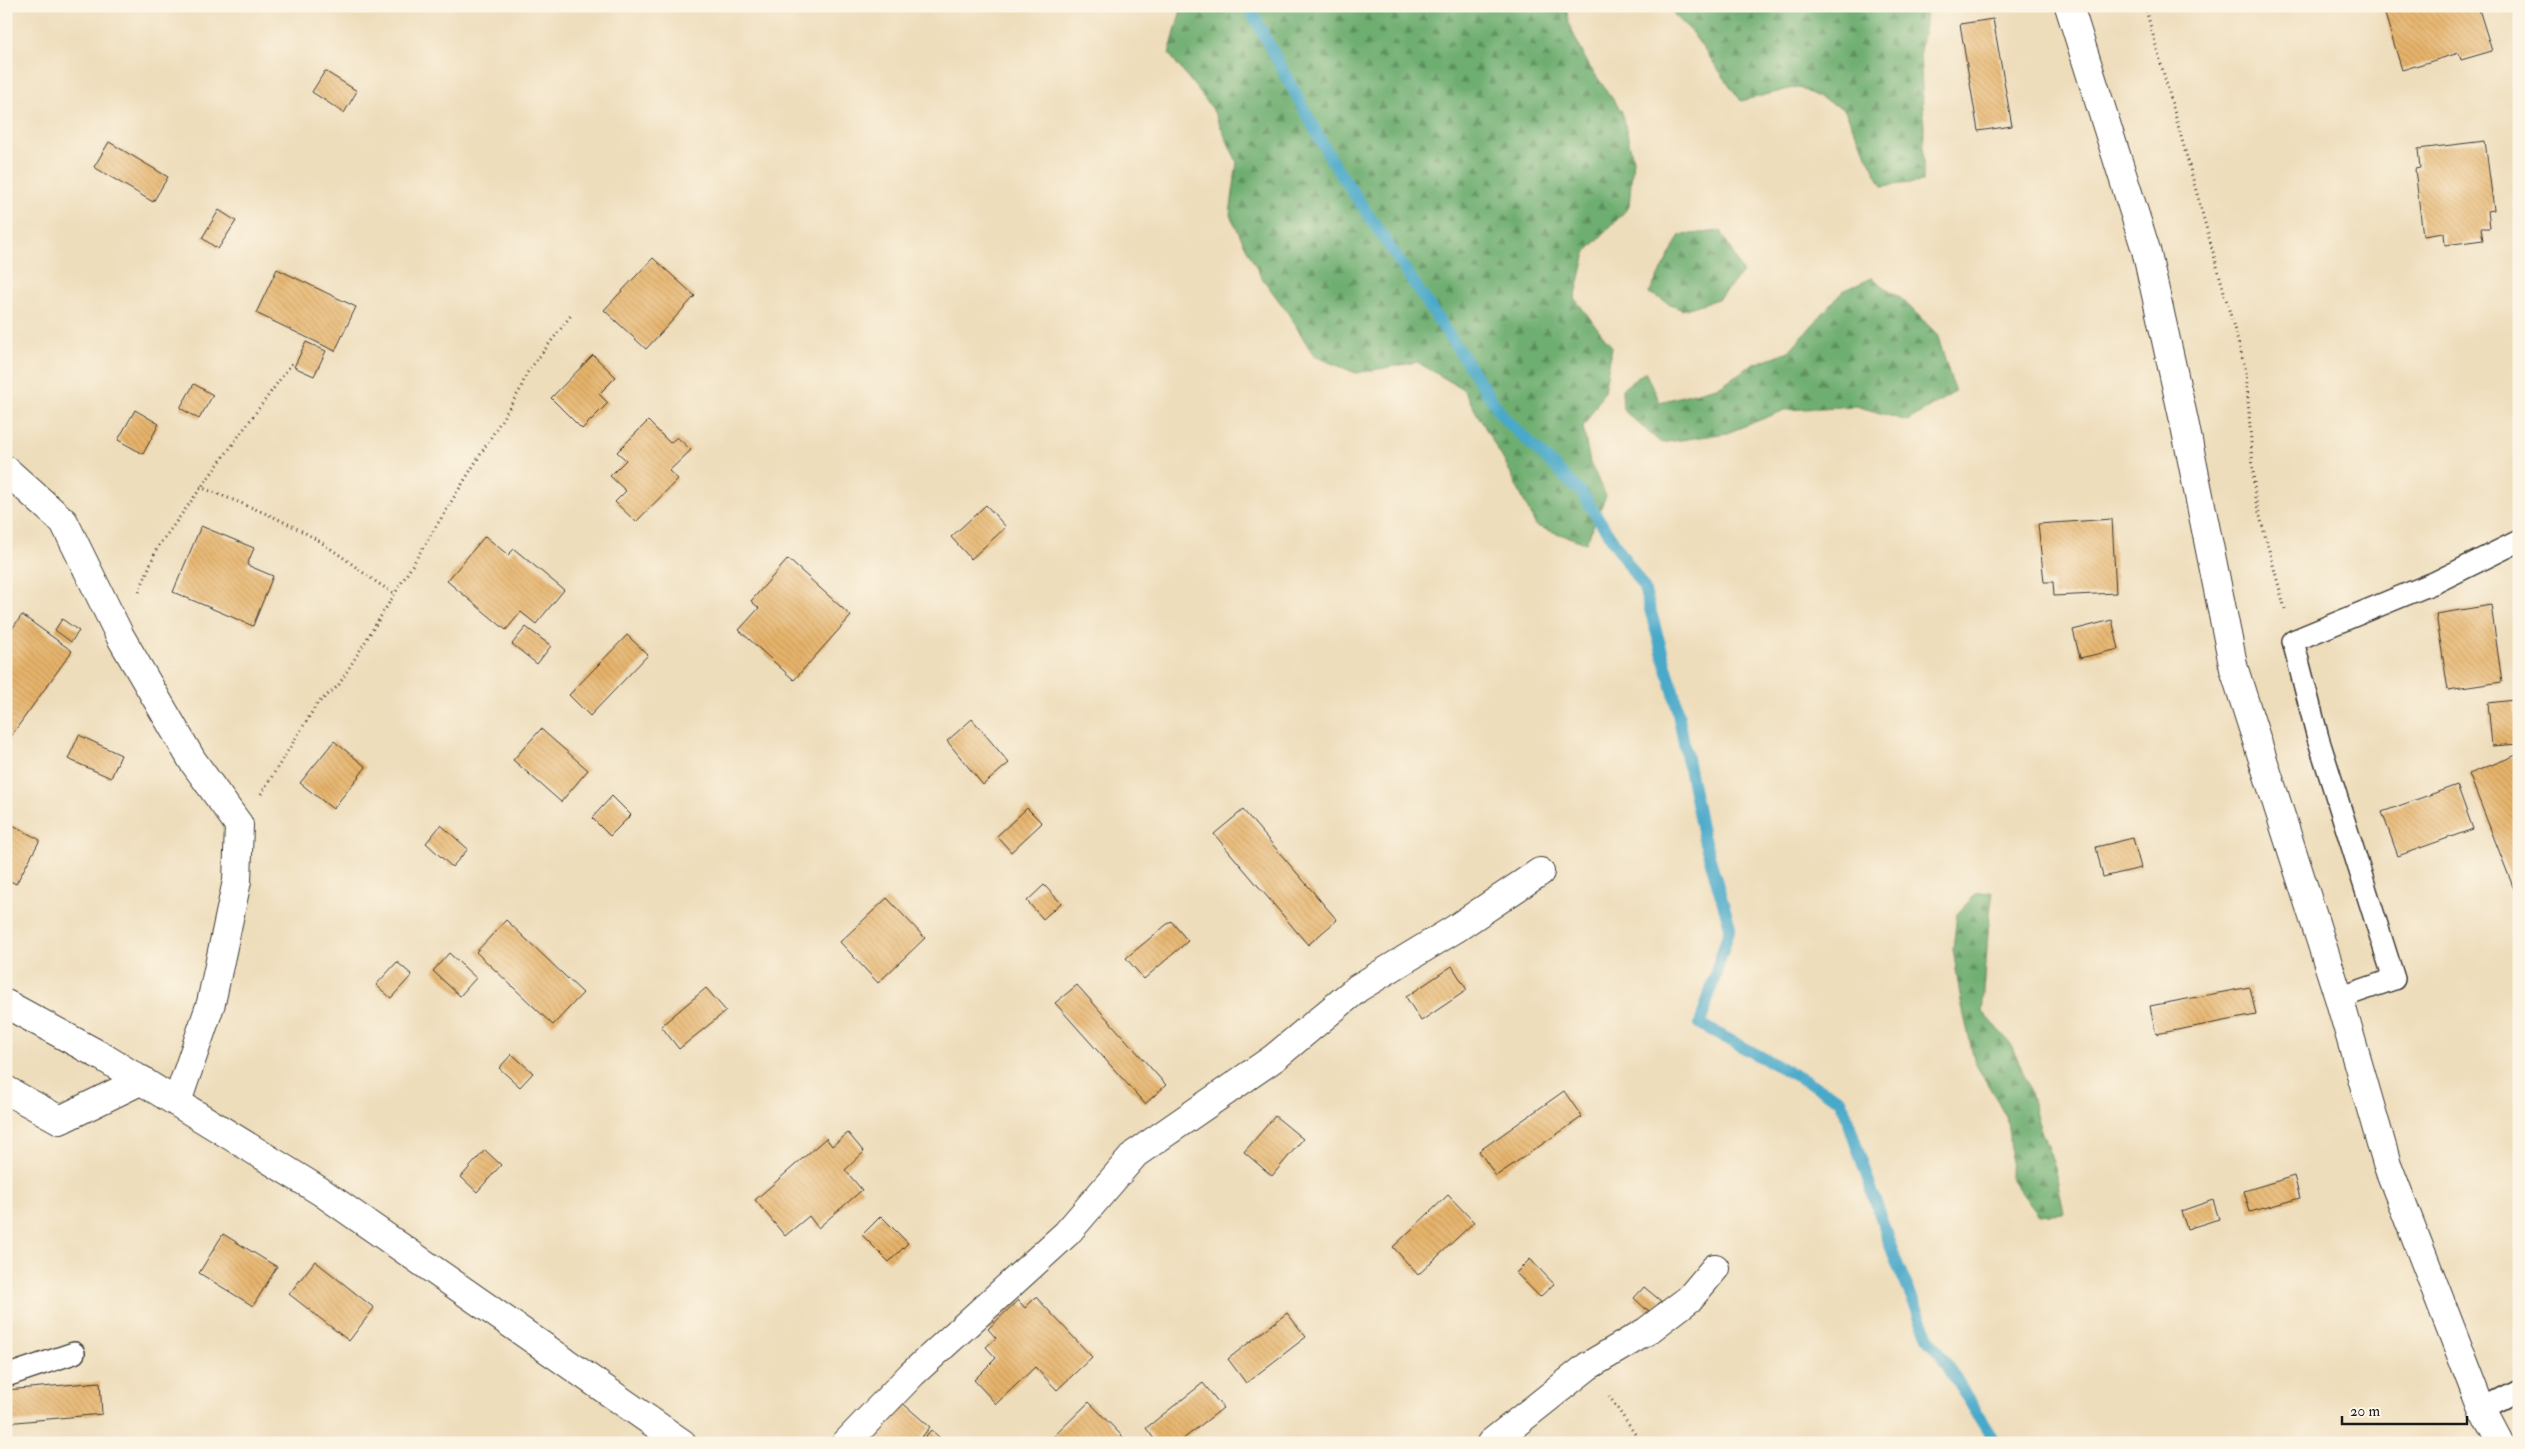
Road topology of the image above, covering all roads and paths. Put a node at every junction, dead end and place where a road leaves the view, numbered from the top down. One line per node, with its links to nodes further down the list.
1 (2069, 6): 13 (street)
2 (2145, 6): 10 (path)
3 (572, 314): 8 (path)
4 (292, 363): 6 (path)
5 (6, 470): 9 (street)
6 (200, 487): 8 (path); 9 (path)
7 (2519, 541): 10 (lane)
8 (394, 593): 11 (path)
9 (120, 636): 11 (street)
10 (2293, 641): 13 (lane)
11 (239, 825): 17 (street)
12 (1540, 872): 25 (street)
13 (2339, 998): 23 (street)
14 (6, 1004): 15 (street)
15 (142, 1080): 16 (street); 17 (street)
16 (6, 1090)
17 (177, 1102): 24 (street)
18 (1715, 1268): 20 (street)
19 (74, 1353): 21 (lane)
20 (1588, 1366): 26 (street); 27 (path)
21 (6, 1376)
22 (2519, 1390): 23 (lane)
23 (2482, 1409): 28 (street)
24 (682, 1443)
25 (846, 1443)
26 (1491, 1443)
27 (1641, 1443)
28 (2500, 1443)

